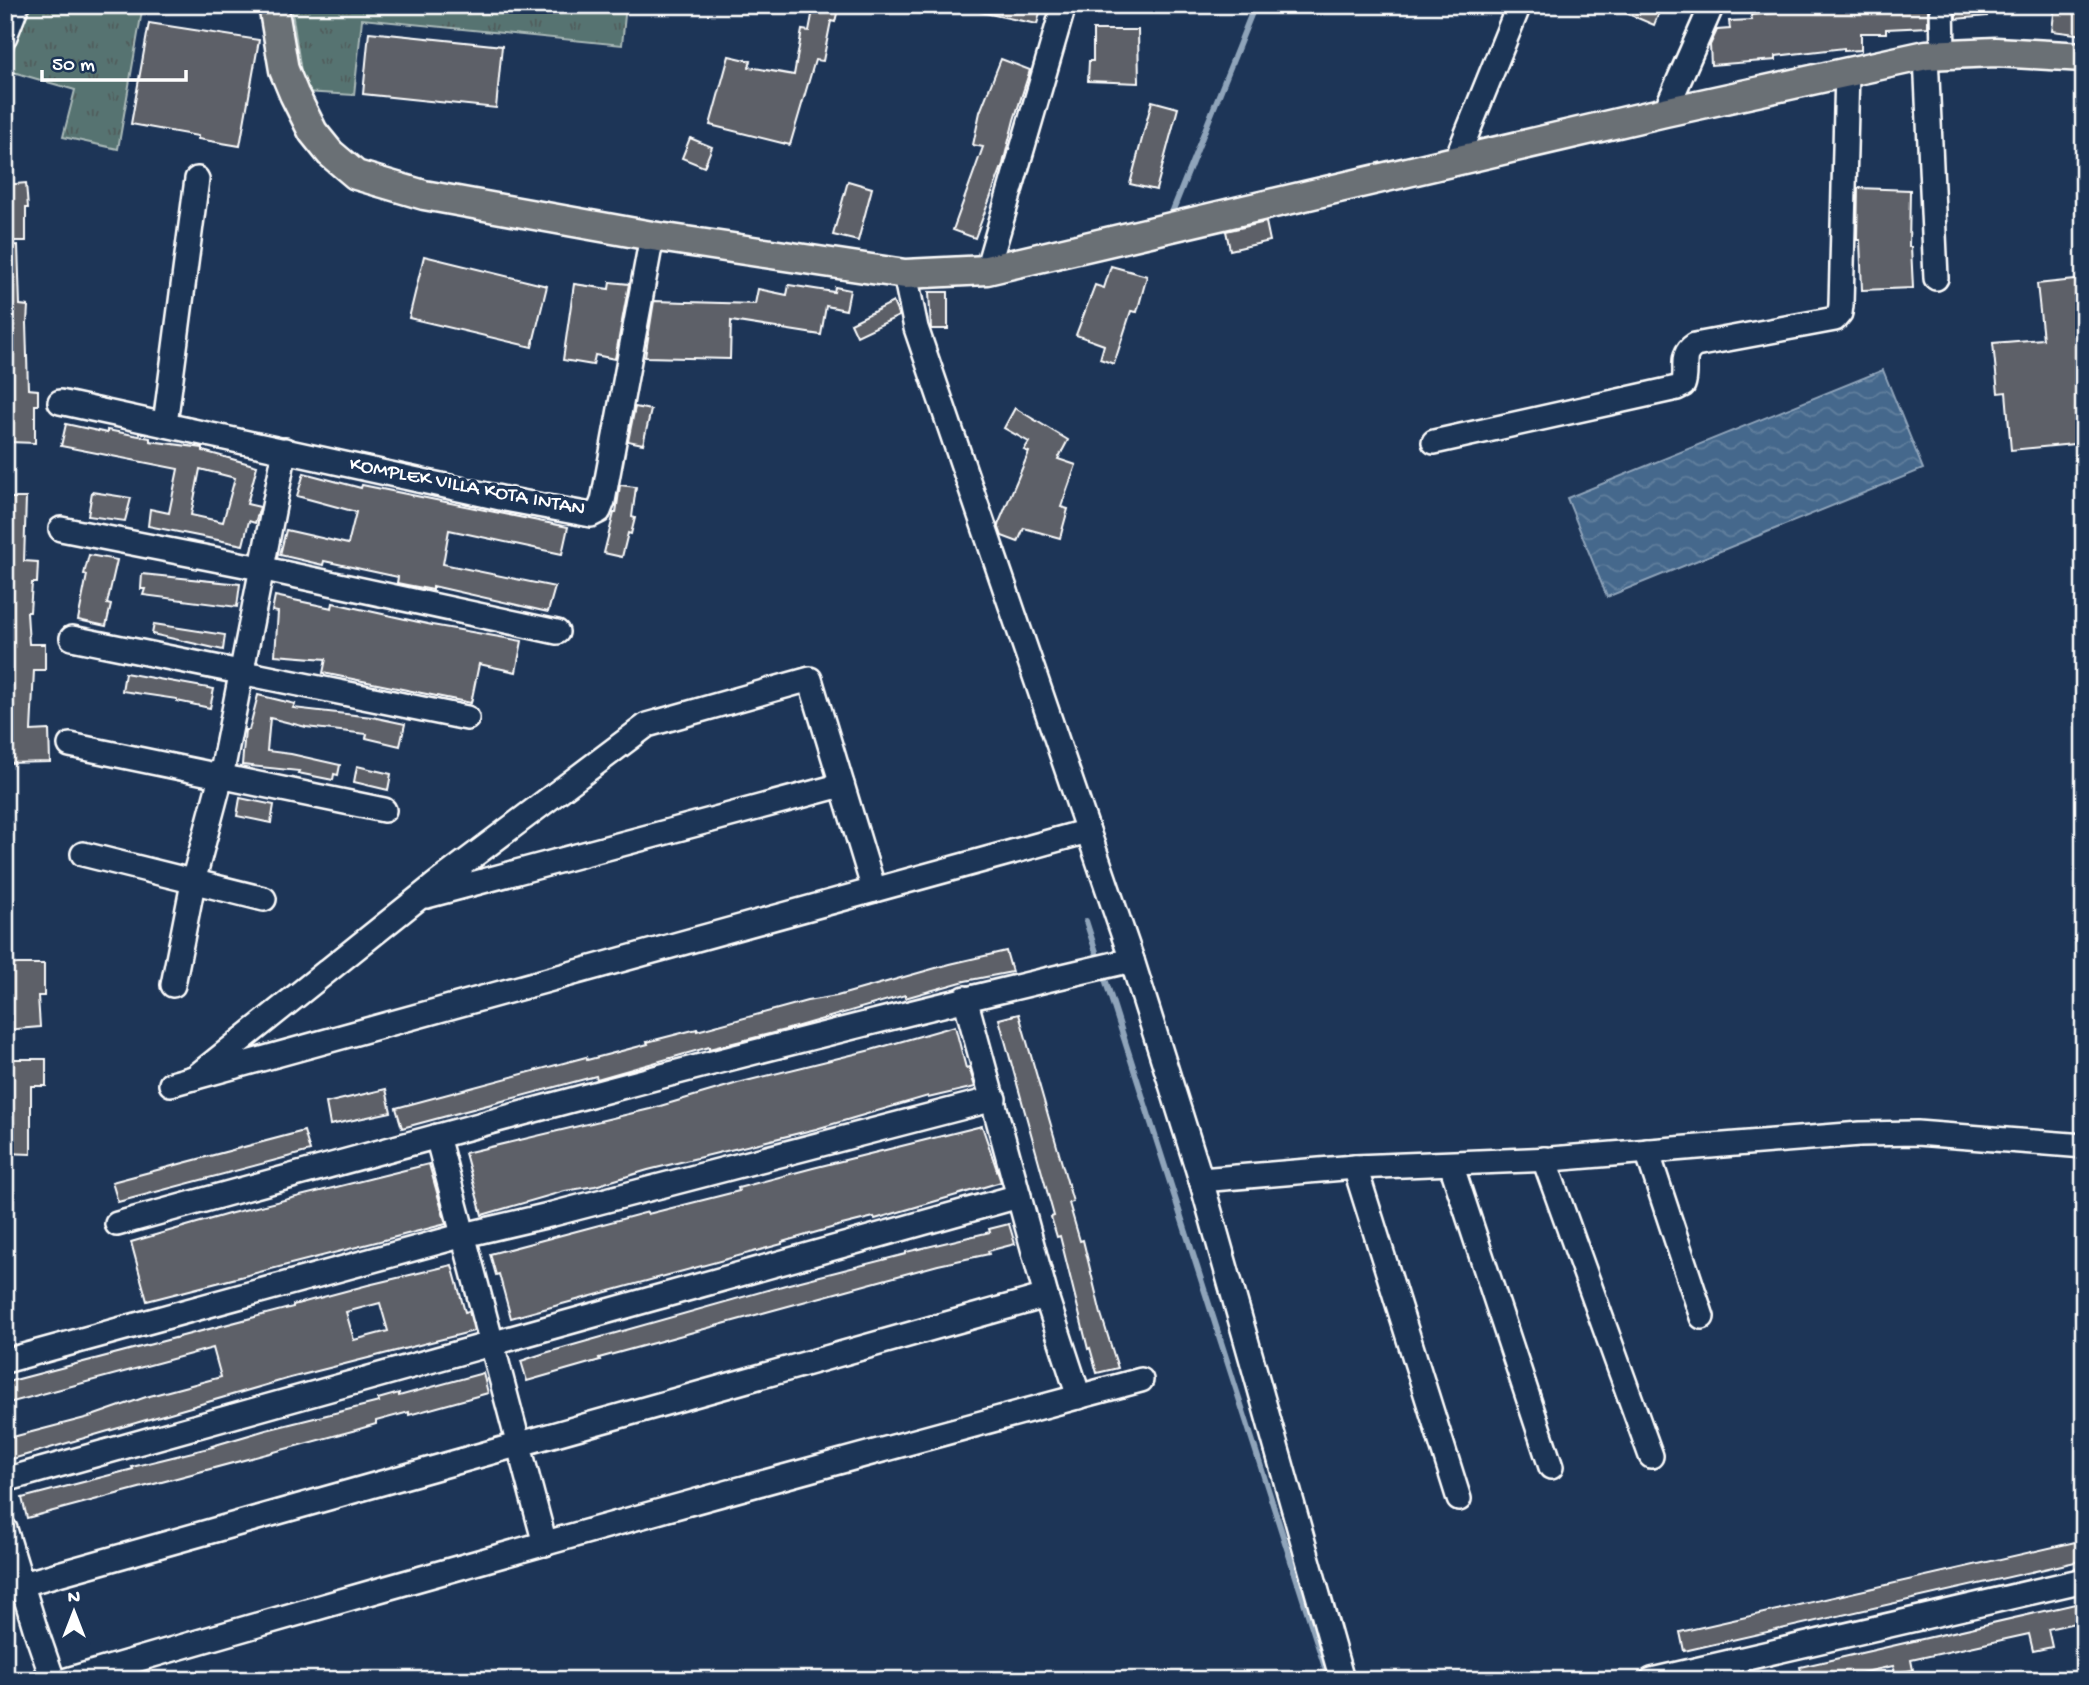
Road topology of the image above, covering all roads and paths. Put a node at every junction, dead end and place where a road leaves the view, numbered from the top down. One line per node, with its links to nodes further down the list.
1 (17, 5): 7 (street)
2 (273, 5): 14 (main road)
3 (1064, 5): 15 (street)
4 (1519, 5): 12 (street)
5 (1712, 5): 11 (street)
6 (1942, 5): 8 (street)
7 (5, 36)
8 (1934, 55): 9 (main road); 10 (main road); 17 (street)
9 (2084, 57)
10 (1847, 71): 11 (main road); 20 (street)
11 (1665, 112): 12 (main road)
12 (1455, 163): 15 (main road)
13 (197, 179): 19 (street)
14 (652, 236): 16 (main road); 21 (street, KOMPLEK VILLA KOTA INTAN)
15 (987, 270): 16 (main road)
16 (905, 274): 32 (street)
17 (1936, 278)
18 (60, 402): 19 (street, KOMPLEK VILLA KOTA INTAN)
19 (166, 425): 21 (street, KOMPLEK VILLA KOTA INTAN)
20 (1434, 442)
21 (285, 450): 23 (street)
22 (61, 529): 23 (street)
23 (261, 568): 24 (street); 26 (street)
24 (557, 632)
25 (72, 638): 26 (street)
26 (242, 674): 27 (street); 29 (street)
27 (467, 718)
28 (71, 745): 29 (street)
29 (221, 777): 31 (street); 34 (street)
30 (842, 785): 35 (street); 37 (street); 37 (street)
31 (384, 810)
32 (1088, 831): 35 (street); 38 (street)
33 (83, 854): 34 (street)
34 (193, 881): 36 (street); 39 (street)
35 (874, 890): 41 (street)
36 (264, 899)
37 (417, 899): 41 (street)
38 (1132, 960): 40 (street); 50 (street)
39 (173, 985)
40 (965, 998): 43 (street); 44 (street)
41 (194, 1077): 42 (street)
42 (171, 1084)
43 (994, 1099): 51 (street); 53 (street)
44 (437, 1136): 52 (street); 53 (street)
45 (2084, 1146): 46 (street)
46 (1647, 1151): 47 (street); 55 (street)
47 (1544, 1159): 48 (street); 61 (street)
48 (1451, 1164): 49 (street); 62 (street)
49 (1355, 1167): 50 (street); 64 (street)
50 (1201, 1181): 71 (street)
51 (1019, 1196): 54 (street); 56 (street)
52 (117, 1224)
53 (464, 1235): 56 (street); 57 (street)
54 (1046, 1296): 59 (street); 60 (street)
55 (1702, 1317)
56 (493, 1342): 60 (street); 63 (street)
57 (5, 1361)
58 (1141, 1380): 59 (street)
59 (1079, 1397): 66 (street)
60 (518, 1444): 66 (street); 68 (street)
61 (1651, 1456)
62 (1551, 1466)
63 (5, 1479)
64 (1459, 1499)
65 (5, 1529): 68 (street)
66 (545, 1544): 70 (street)
67 (2084, 1580): 72 (street)
68 (14, 1587): 69 (street)
69 (53, 1680)
70 (67, 1680)
71 (1342, 1680)
72 (1652, 1680)

